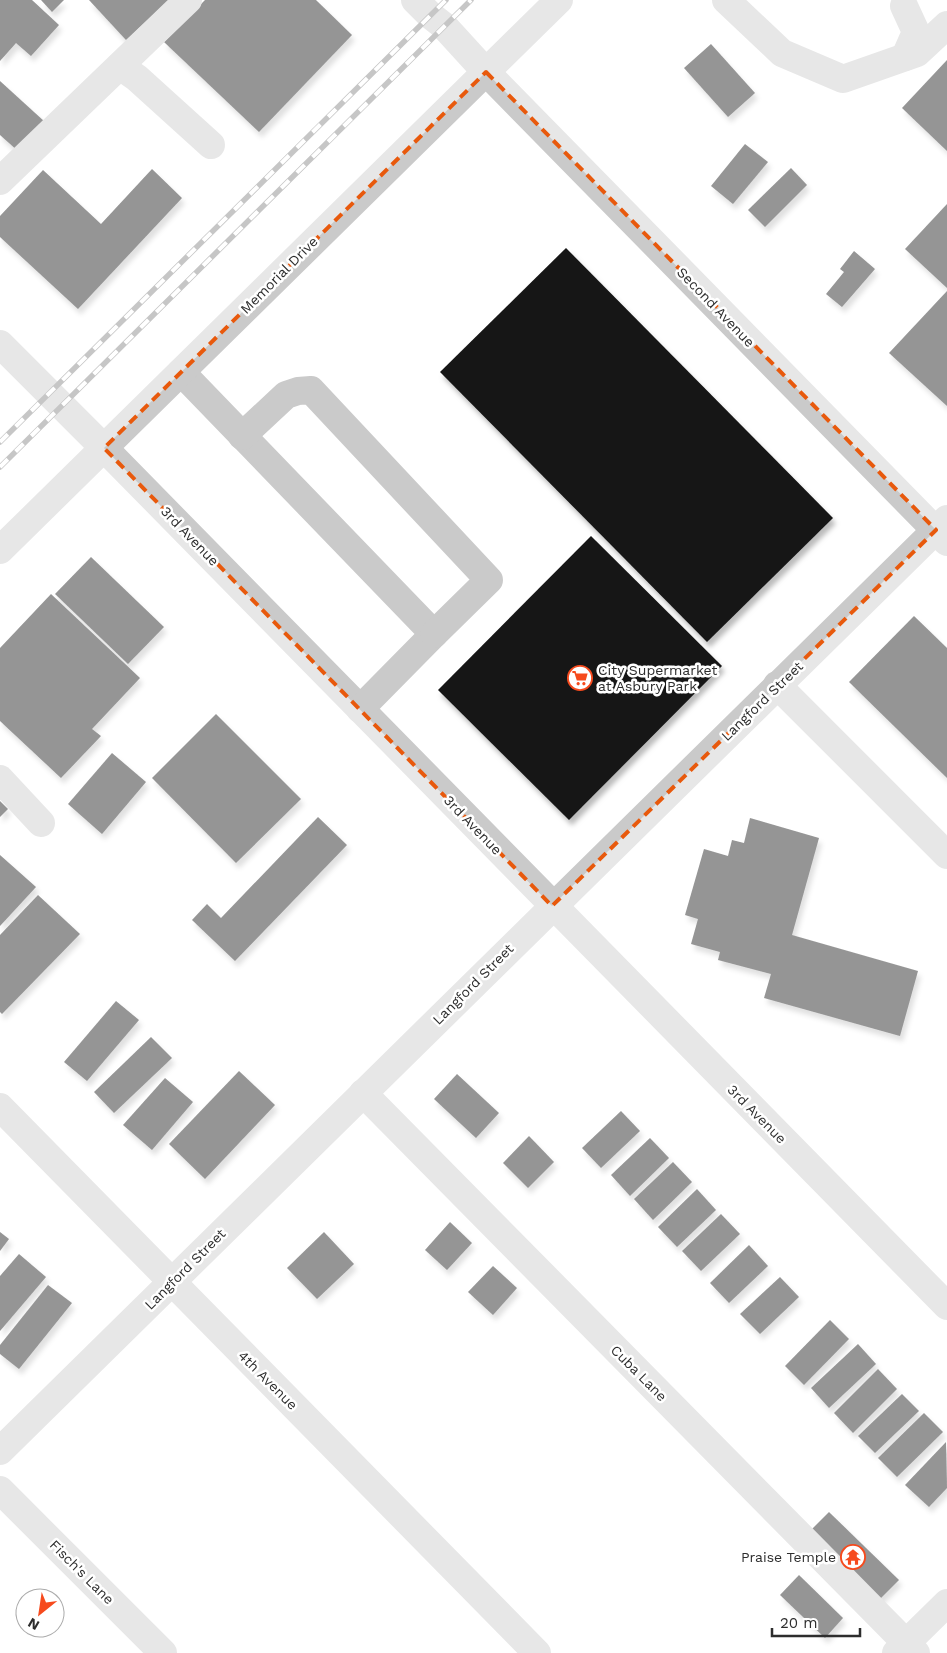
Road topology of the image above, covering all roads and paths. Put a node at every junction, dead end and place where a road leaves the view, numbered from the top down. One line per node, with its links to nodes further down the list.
1 (188, 0): 8 (street)
2 (415, 0): 9 (street, Second Avenue)
3 (559, 0): 9 (street, Memorial Drive)
4 (734, 3): 7 (street)
5 (904, 6): 7 (street)
6 (947, 24): 7 (street)
7 (905, 57)
8 (120, 66): 10 (street); 11 (street)
9 (486, 72): 13 (street, Memorial Drive); 16 (street, Second Avenue)
10 (211, 145)
11 (0, 181)
12 (0, 344): 15 (street, 3rd Avenue)
13 (181, 372): 14 (street); 15 (street, Memorial Drive)
14 (242, 436): 18 (street); 18 (street)
15 (104, 448): 17 (street, Memorial Drive); 20 (street, 3rd Avenue)
16 (943, 530): 19 (street, Langford Street)
17 (0, 550)
18 (434, 634): 20 (street)
19 (777, 686): 23 (street); 24 (street, Langford Street)
20 (360, 709): 24 (street, 3rd Avenue)
21 (0, 779): 22 (street)
22 (41, 823)
23 (947, 855)
24 (552, 906): 25 (street, Langford Street); 28 (street, 3rd Avenue)
25 (363, 1093): 27 (street, Langford Street); 32 (street, Cuba Lane)
26 (0, 1107): 27 (street, 4th Avenue)
27 (172, 1282): 29 (street, Langford Street); 34 (street, 4th Avenue)
28 (947, 1306)
29 (0, 1451)
30 (0, 1490): 33 (street, Fisch's Lane)
31 (947, 1603): 32 (street)
32 (906, 1650)
33 (163, 1653)
34 (537, 1653)

